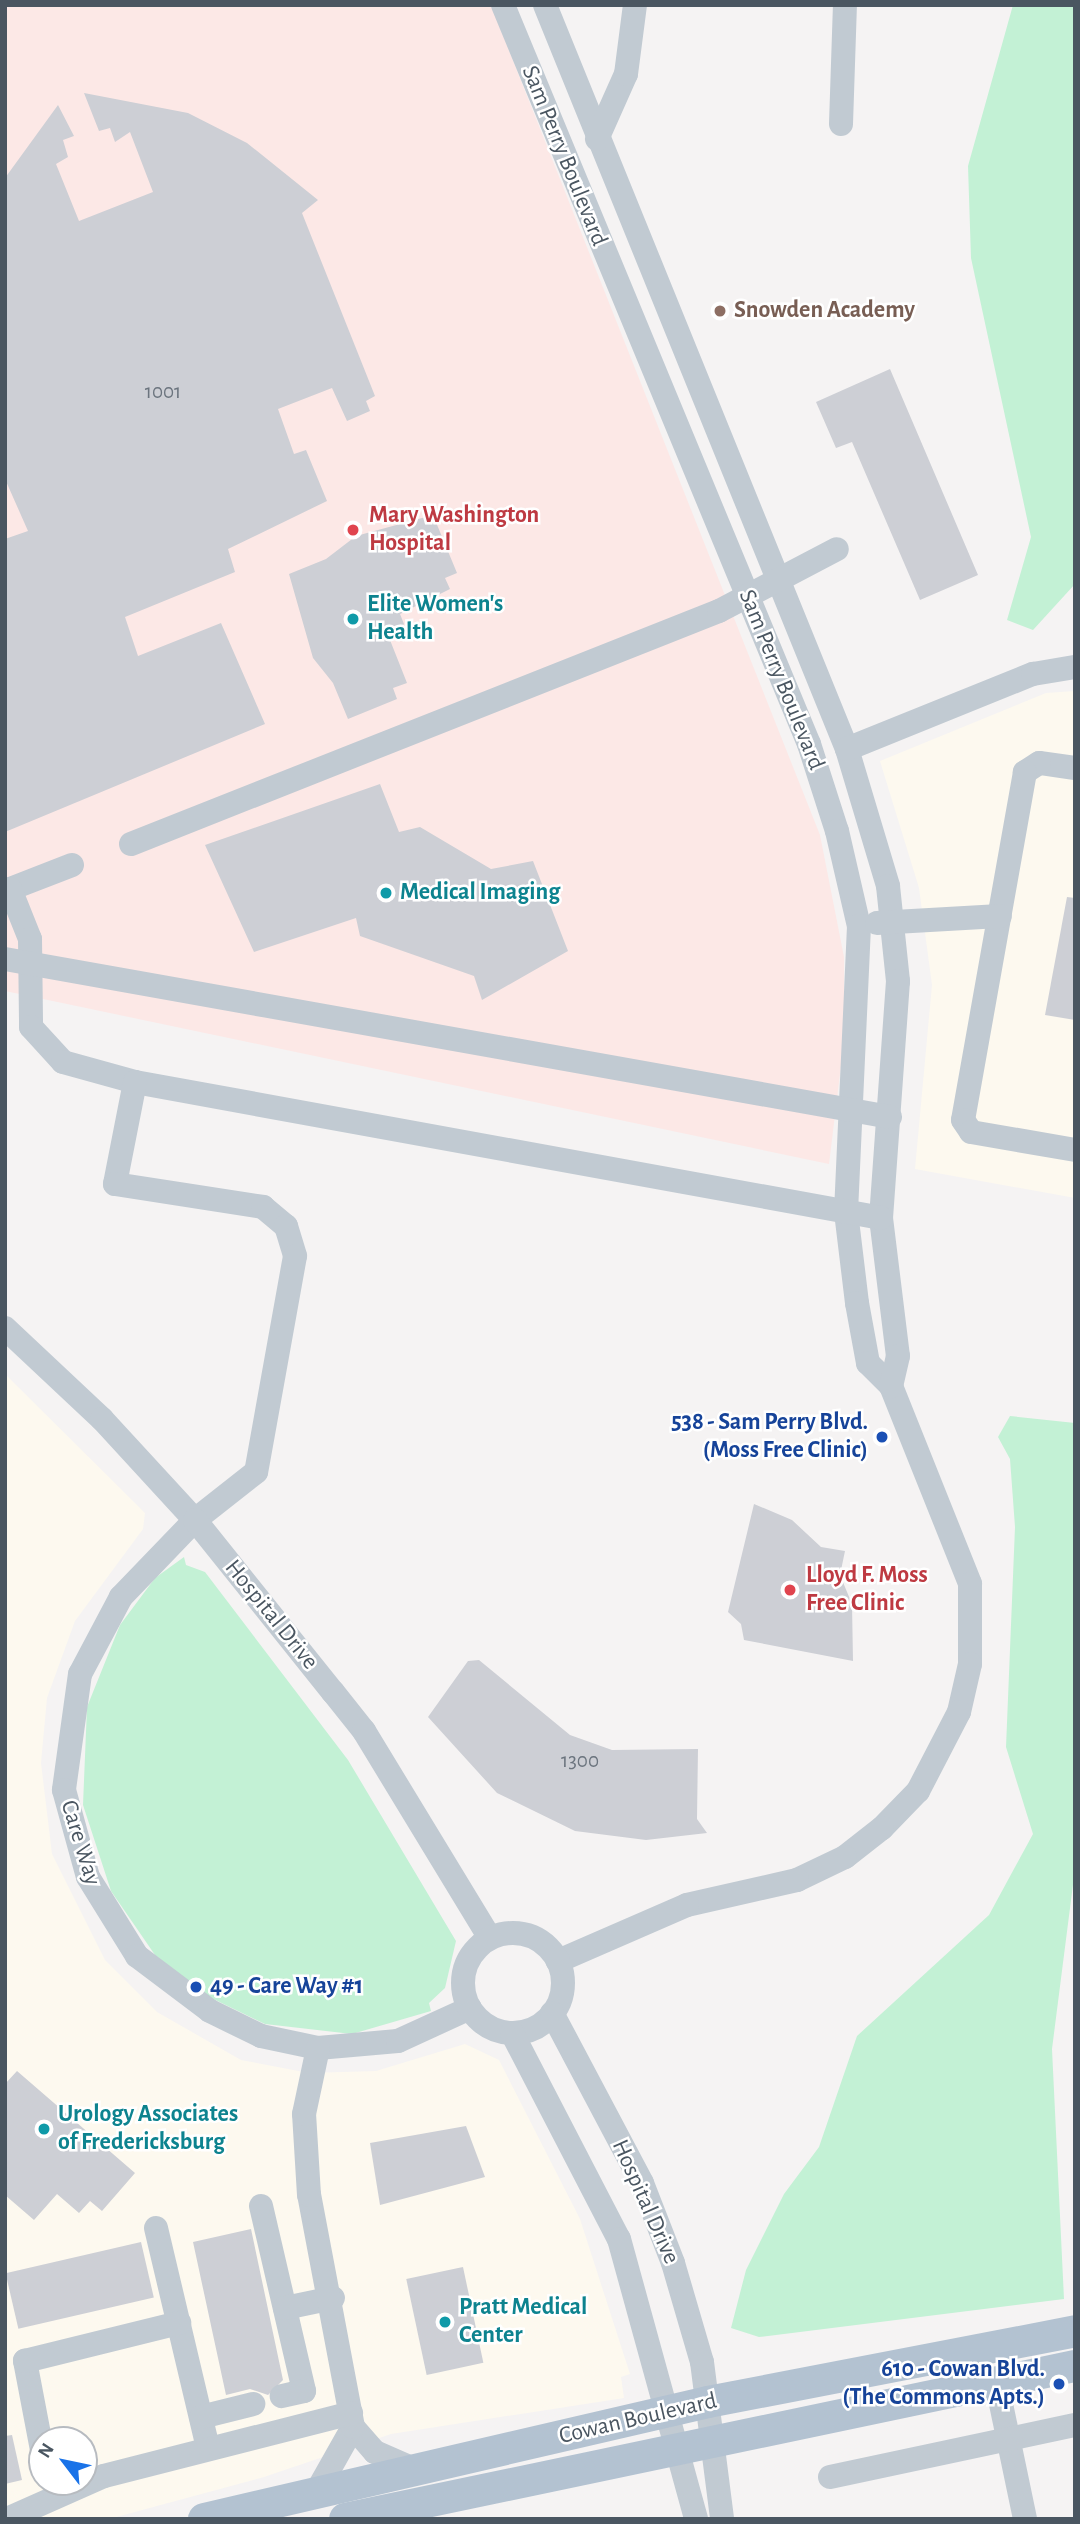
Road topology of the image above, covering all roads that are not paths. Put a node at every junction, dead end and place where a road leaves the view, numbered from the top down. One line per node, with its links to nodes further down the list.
1 (503, 5): 9 (street, Sam Perry Boulevard)
2 (545, 5): 6 (street, Sam Perry Boulevard)
3 (635, 5): 6 (street)
4 (845, 5): 5 (street)
5 (841, 124)
6 (597, 139): 8 (street, Sam Perry Boulevard)
7 (837, 549): 8 (street)
8 (776, 582): 9 (street); 11 (street, Sam Perry Boulevard)
9 (748, 596): 13 (street); 17 (street, Sam Perry Boulevard)
10 (1075, 667): 11 (street)
11 (847, 749): 16 (street, Sam Perry Boulevard)
12 (1075, 768): 15 (street)
13 (131, 844)
14 (72, 865): 19 (street)
15 (1000, 916): 16 (street); 23 (street)
16 (891, 921): 17 (street); 22 (street, Sam Perry Boulevard)
17 (859, 926): 21 (street, Sam Perry Boulevard)
18 (5, 960): 19 (street)
19 (31, 964): 20 (street); 21 (street)
20 (135, 1082): 24 (street); 28 (street, Care Way)
21 (853, 1111): 22 (street); 24 (street, Sam Perry Boulevard)
22 (890, 1117): 25 (street, Sam Perry Boulevard)
23 (1075, 1150)
24 (846, 1212): 25 (street); 27 (street, Sam Perry Boulevard)
25 (881, 1218): 27 (street, Sam Perry Boulevard)
26 (5, 1328): 28 (street, Hospital Drive)
27 (891, 1386): 30 (street, Sam Perry Boulevard)
28 (195, 1520): 29 (street, Hospital Drive); 34 (street, Care Way)
29 (491, 1938): 30 (street); 31 (street)
30 (558, 1961): 32 (street)
31 (470, 2008): 33 (street); 34 (street, Care Way)
32 (552, 2013): 33 (street); 44 (street, Hospital Drive)
33 (512, 2033): 46 (street, Hospital Drive)
34 (318, 2048): 37 (street)
35 (261, 2206): 38 (street)
36 (156, 2228): 39 (street)
37 (333, 2298): 38 (street); 48 (street)
38 (285, 2308): 43 (street)
39 (179, 2323): 47 (street); 50 (street)
40 (1075, 2331): 44 (main road, Cowan Boulevard)
41 (1075, 2366): 42 (main road, Cowan Boulevard)
42 (996, 2380): 51 (street); 52 (main road, Cowan Boulevard)
43 (293, 2393)
44 (708, 2402): 46 (main road, Cowan Boulevard); 52 (street, Hospital Drive)
45 (253, 2404): 47 (street)
46 (670, 2412): 53 (street, Hospital Drive); 55 (main road, Cowan Boulevard)
47 (201, 2417): 54 (street)
48 (352, 2420): 54 (street); 55 (street); 58 (street)
49 (1075, 2424): 51 (street)
50 (37, 2426)
51 (1013, 2440): 56 (street); 65 (street)
52 (709, 2441): 53 (main road, Cowan Boulevard); 64 (street, Hospital Drive)
53 (676, 2447): 62 (main road, Cowan Boulevard); 63 (street, Hospital Drive)
54 (208, 2448): 57 (street)
55 (414, 2469): 58 (main road, Cowan Boulevard)
56 (830, 2477)
57 (98, 2478)
58 (317, 2491): 61 (main road, Cowan Boulevard)
59 (42, 2496): 60 (street)
60 (7, 2519)
61 (204, 2519)
62 (345, 2519)
63 (696, 2519)
64 (722, 2519)
65 (1025, 2519)

